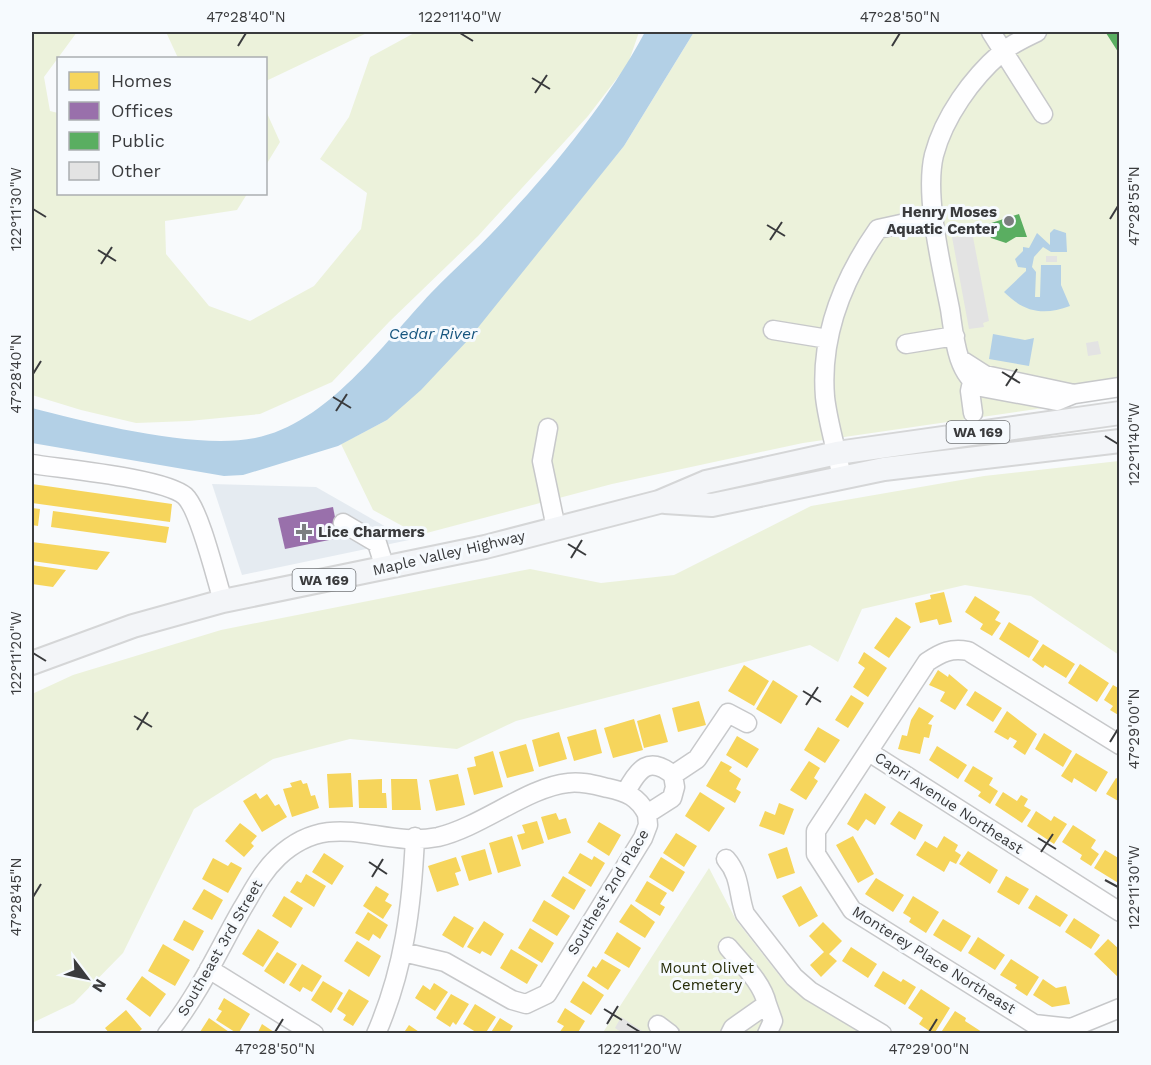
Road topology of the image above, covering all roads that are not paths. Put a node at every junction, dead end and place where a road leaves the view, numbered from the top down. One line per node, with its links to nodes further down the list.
1 (991, 32): 3 (street)
2 (1036, 32): 3 (street)
3 (1002, 52): 4 (street); 5 (street)
4 (1043, 114)
5 (933, 217): 7 (street); 8 (street)
6 (772, 330): 8 (street)
7 (955, 336): 9 (street); 10 (street)
8 (828, 339): 18 (street)
9 (906, 344)
10 (960, 359): 11 (street); 13 (street)
11 (972, 382): 13 (street); 15 (street)
12 (1119, 387): 13 (street)
13 (1074, 394)
14 (1119, 412): 18 (main road, Maple Valley Highway / WA 169)
15 (972, 413)
16 (548, 428): 23 (street)
17 (1119, 441): 20 (main road, Maple Valley Highway / WA 169)
18 (837, 453): 20 (street); 21 (main road, Maple Valley Highway / WA 169)
19 (32, 464): 25 (street)
20 (842, 478): 21 (main road, Maple Valley Highway / WA 169)
21 (658, 502): 23 (main road, Maple Valley Highway / WA 169)
22 (343, 523): 24 (street)
23 (556, 528): 24 (main road, Maple Valley Highway / WA 169)
24 (385, 568): 25 (main road, Maple Valley Highway / WA 169)
25 (223, 601): 26 (main road, Maple Valley Highway / WA 169)
26 (32, 663)
27 (747, 723): 30 (street)
28 (1119, 745): 29 (street)
29 (869, 752): 35 (street, Capri Avenue Northeast); 40 (street, Monterey Place Northeast)
30 (673, 775): 31 (street); 32 (street, Southest 2nd Place)
31 (626, 792): 32 (street); 33 (street, Southeast 3rd Street)
32 (647, 814): 37 (street, Southest 2nd Place)
33 (415, 837): 37 (street); 38 (street, Southeast 3rd Street)
34 (726, 859): 46 (street)
35 (1119, 912)
36 (728, 947): 39 (street)
37 (403, 952): 43 (street)
38 (209, 969): 41 (street, Southeast 3rd Street); 42 (street)
39 (767, 1004): 44 (street); 45 (street)
40 (1119, 1008)
41 (167, 1034)
42 (314, 1034)
43 (376, 1034)
44 (730, 1034)
45 (767, 1034)
46 (882, 1034)

